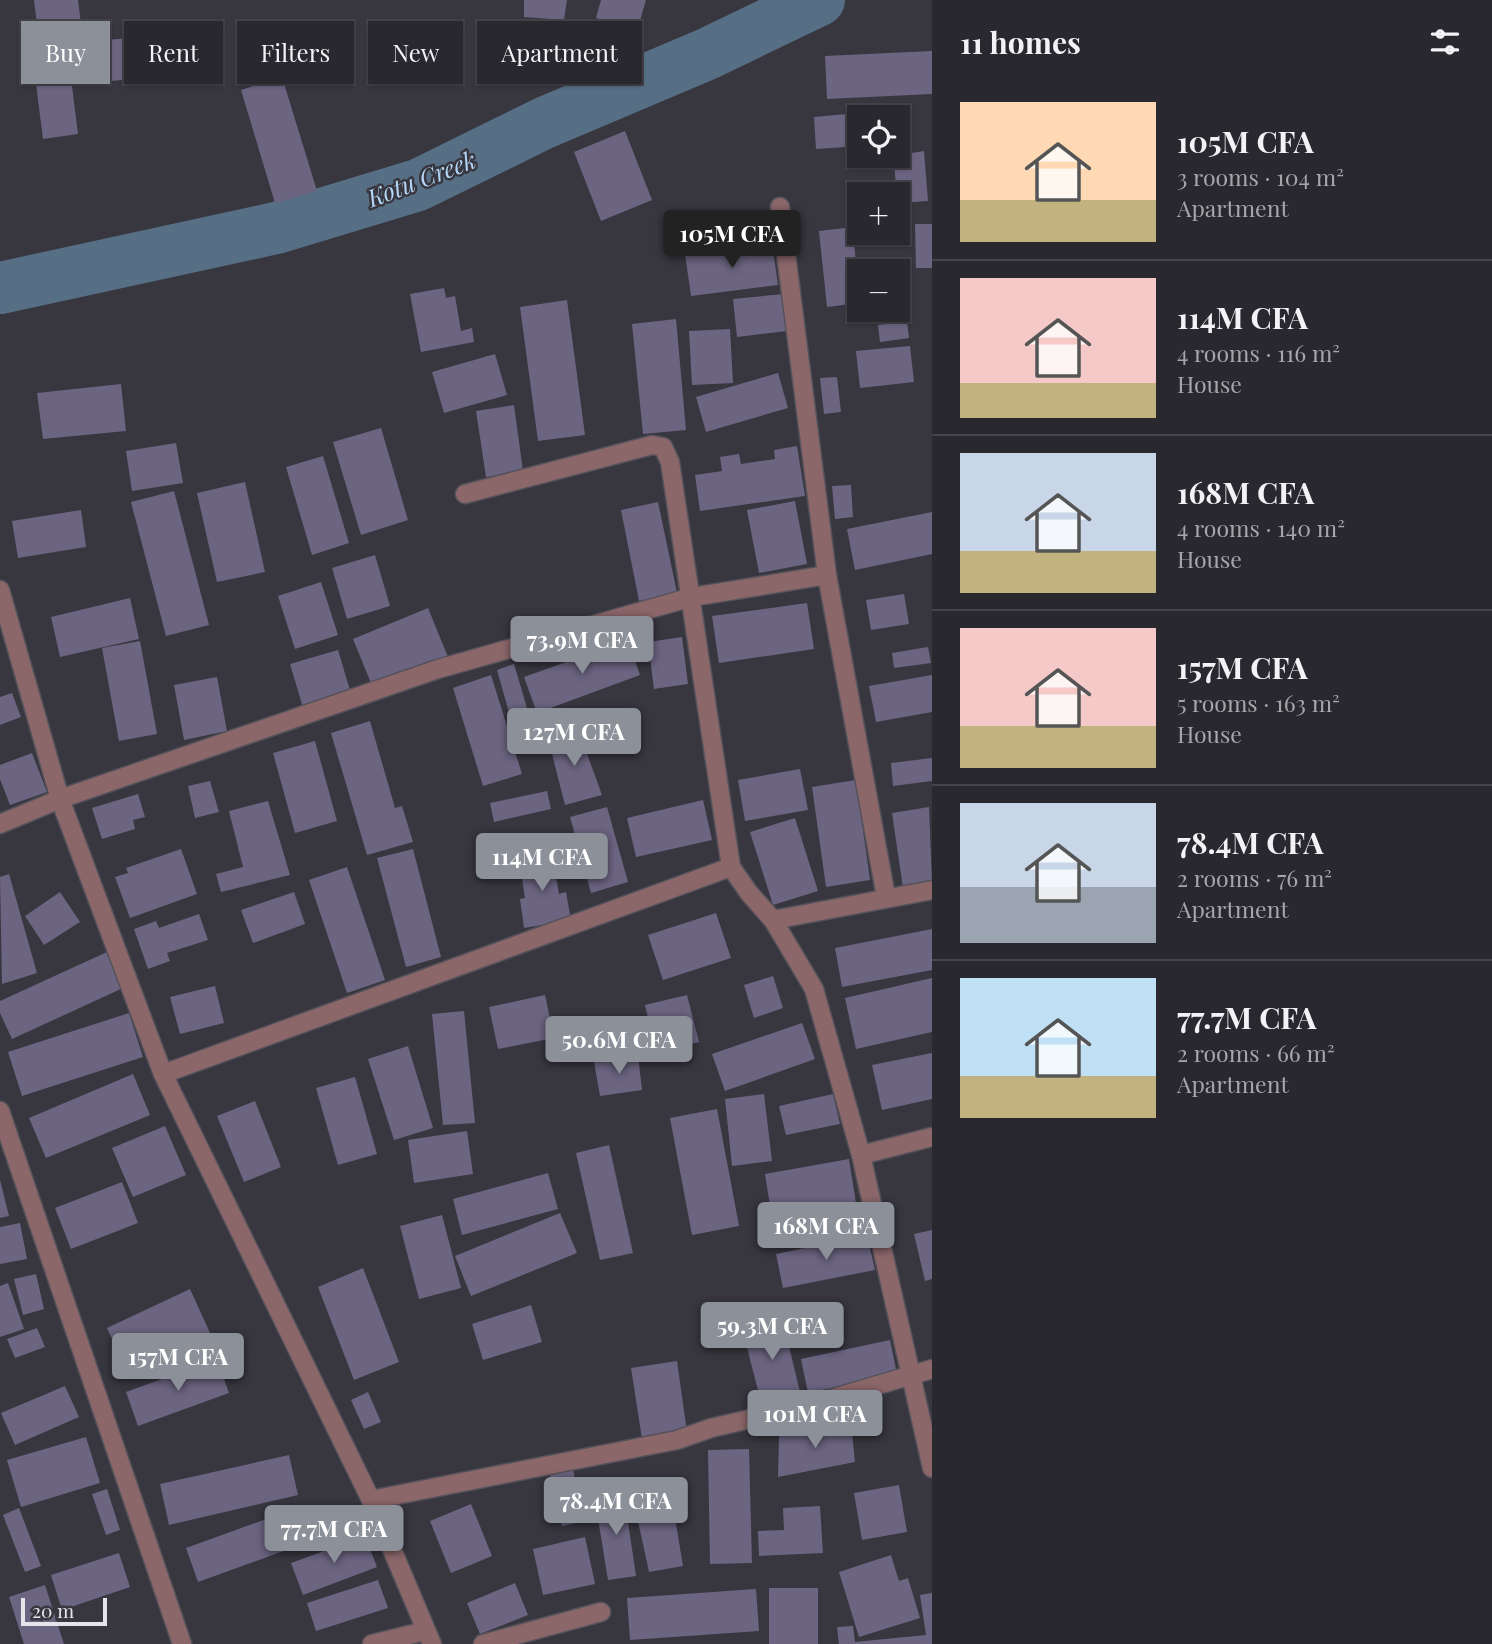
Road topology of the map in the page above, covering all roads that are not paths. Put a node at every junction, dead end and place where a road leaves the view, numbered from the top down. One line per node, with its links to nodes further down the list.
1 (780, 207): 3 (street)
2 (465, 494): 5 (street)
3 (827, 575): 5 (street); 10 (street)
4 (0, 590): 6 (street)
5 (692, 597): 6 (street); 8 (street)
6 (60, 799): 7 (street); 12 (street)
7 (0, 824)
8 (731, 867): 11 (street); 12 (street)
9 (932, 890): 10 (street)
10 (887, 897): 11 (street)
11 (774, 920): 15 (street)
12 (163, 1073): 19 (street)
13 (0, 1111): 22 (street)
14 (932, 1137): 15 (street)
15 (861, 1155): 17 (street)
16 (932, 1369): 17 (street)
17 (911, 1374): 18 (street); 19 (street)
18 (932, 1468)
19 (371, 1500): 21 (street)
20 (601, 1612): 24 (street)
21 (428, 1637): 23 (street)
22 (182, 1644)
23 (372, 1644)
24 (482, 1644)

